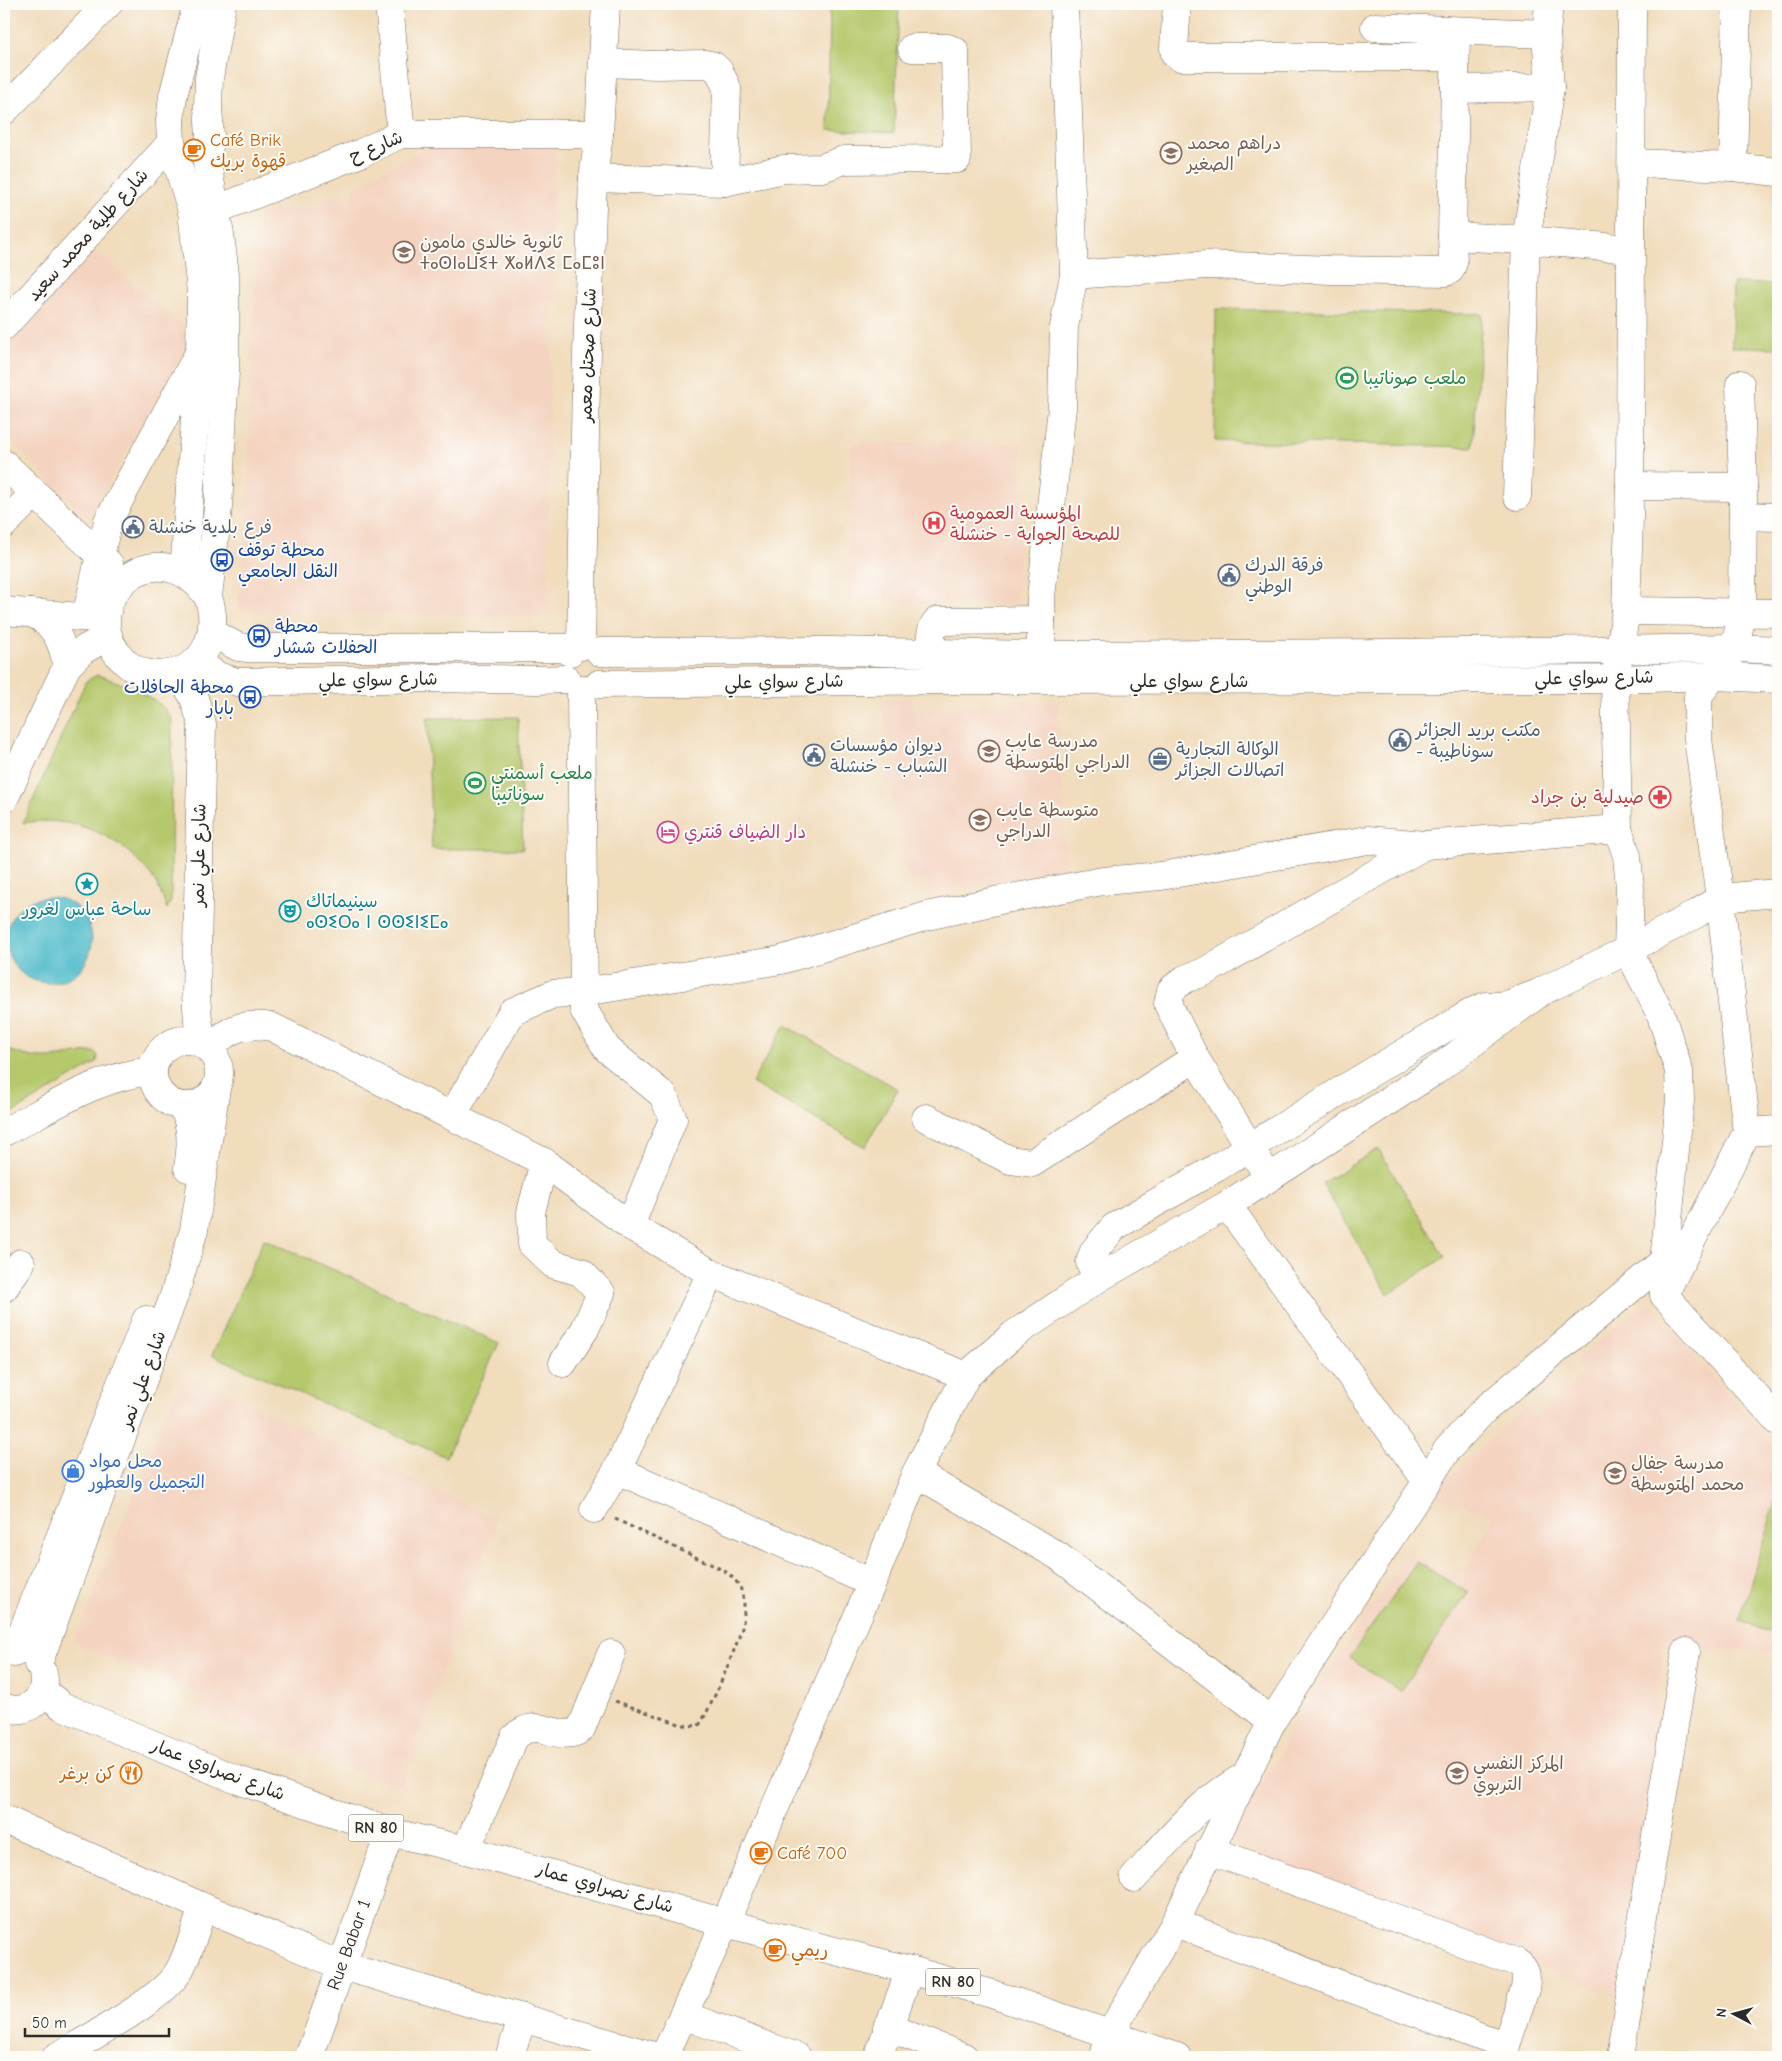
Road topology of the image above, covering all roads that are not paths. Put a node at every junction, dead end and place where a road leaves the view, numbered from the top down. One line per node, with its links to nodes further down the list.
1 (108, 4): 19 (street)
2 (197, 4): 22 (street)
3 (222, 4): 28 (street)
4 (389, 4): 20 (street)
5 (606, 4): 16 (street, شارع صحتل معمر)
6 (1064, 4): 32 (street)
7 (1177, 4): 15 (street)
8 (1549, 4): 12 (street)
9 (1632, 4): 23 (street)
10 (1736, 4): 24 (street)
11 (1377, 15): 13 (street); 15 (street)
12 (1546, 34): 13 (street); 17 (street)
13 (1455, 44): 15 (street); 18 (street)
14 (912, 48): 27 (street)
15 (1376, 58)
16 (604, 63): 21 (street, شارع صحتل معمر); 27 (street)
17 (1550, 87): 18 (street); 30 (street)
18 (1455, 89): 29 (street)
19 (4, 111)
20 (401, 134): 21 (street, شارع ح); 28 (street, شارع ح)
21 (599, 134): 26 (street, شارع صحتل معمر)
22 (171, 143): 28 (street); 33 (street, شارع طلية محمد سعيد)
23 (1633, 163): 24 (street); 31 (street)
24 (1733, 167): 25 (street)
25 (1778, 172)
26 (593, 178): 27 (street); 57 (street, شارع صحتل معمر)
27 (724, 182)
28 (204, 210): 34 (street); 47 (street)
29 (1452, 236): 30 (street); 32 (street)
30 (1526, 240): 31 (street); 40 (street)
31 (1630, 249): 37 (street)
32 (1074, 275): 53 (street)
33 (4, 326)
34 (200, 351): 44 (street); 45 (street)
35 (1740, 384): 38 (street)
36 (4, 464): 39 (street)
37 (1630, 486): 38 (street); 49 (street)
38 (1743, 487): 41 (street)
39 (34, 494): 43 (street); 44 (street)
40 (1517, 496)
41 (1743, 516): 42 (street); 51 (street)
42 (1778, 517)
43 (4, 524)
44 (99, 554): 46 (street); 54 (street)
45 (184, 572): 46 (street); 47 (street)
46 (124, 580): 54 (street)
47 (208, 597): 55 (street)
48 (4, 611): 50 (street)
49 (1626, 611): 51 (street); 59 (street)
50 (31, 613): 54 (street); 61 (street)
51 (1742, 613): 52 (street); 56 (street)
52 (1778, 613)
53 (1041, 620): 60 (street); 64 (street)
54 (100, 624): 61 (street); 62 (street)
55 (212, 633): 57 (street, شارع سواي علي); 62 (street)
56 (1735, 648): 58 (street, شارع سواي علي); 59 (street, شارع سواي علي); 65 (street)
57 (583, 650): 60 (street, شارع سواي علي); 68 (street); 68 (street)
58 (1778, 650)
59 (1619, 651): 63 (street, شارع سواي علي); 66 (street)
60 (930, 654): 64 (street, شارع سواي علي)
61 (67, 666): 69 (street)
62 (188, 666): 68 (street, شارع سواي علي); 78 (street, شارع علي نمر)
63 (1392, 666): 64 (street, شارع سواي علي); 66 (street, شارع سواي علي)
64 (1041, 668): 68 (street, شارع سواي علي)
65 (1715, 676): 66 (street, شارع سواي علي); 67 (street, شارع سواي علي); 73 (street)
66 (1615, 679): 70 (street)
67 (1778, 679)
68 (582, 684): 76 (street)
69 (4, 799)
70 (1618, 829): 71 (street); 74 (street)
71 (1426, 845): 76 (street); 79 (street)
72 (1778, 892): 73 (street)
73 (1720, 898): 74 (street); 87 (street)
74 (1628, 950): 75 (street); 93 (street)
75 (1542, 991): 88 (street); 90 (street)
76 (584, 992): 83 (street); 92 (street)
77 (272, 1027): 78 (street); 81 (street); 83 (street)
78 (206, 1046): 80 (street); 81 (street)
79 (1195, 1058): 84 (street); 88 (street)
80 (153, 1071): 82 (street); 86 (street)
81 (218, 1080): 82 (street); 109 (street, شارع علي نمر)
82 (183, 1106): 109 (street, شارع علي نمر)
83 (452, 1116): 89 (street)
84 (926, 1118)
85 (1778, 1130): 87 (street)
86 (4, 1132)
87 (1747, 1132): 98 (street)
88 (1250, 1148): 90 (street); 96 (street)
89 (544, 1162): 92 (street); 99 (street)
90 (1269, 1178): 91 (street)
91 (1227, 1205): 96 (street); 104 (street)
92 (630, 1226): 95 (street)
93 (1664, 1261): 98 (street); 104 (street)
94 (21, 1263): 97 (street)
95 (712, 1273): 100 (street); 102 (street)
96 (1097, 1279): 100 (street)
97 (4, 1288)
98 (1664, 1295): 101 (street)
99 (563, 1363)
100 (966, 1376): 103 (street)
101 (1778, 1421)
102 (617, 1470): 105 (street); 106 (street)
103 (916, 1473): 106 (street); 112 (street)
104 (1426, 1480): 112 (street)
105 (594, 1509)
106 (872, 1583): 120 (street)
107 (1686, 1652): 138 (street)
108 (611, 1654): 116 (street)
109 (19, 1658): 110 (street)
110 (43, 1691): 111 (street); 115 (street, شارع نصراوي عمار / RN 80)
111 (5, 1710)
112 (1272, 1720): 113 (street)
113 (1247, 1775): 117 (street); 118 (street)
114 (4, 1819): 119 (street)
115 (390, 1832): 116 (street, شارع نصراوي عمار / RN 80); 122 (street, Rue Babar 1)
116 (466, 1850): 120 (street, شارع نصراوي عمار / RN 80)
117 (1209, 1850): 121 (street); 128 (street)
118 (1134, 1878)
119 (203, 1907): 122 (street); 129 (street)
120 (725, 1923): 123 (street, شارع نصراوي عمار / RN 80); 124 (street)
121 (1175, 1923): 127 (street); 128 (street)
122 (342, 1966): 125 (street); 130 (street, Rue Babar 1)
123 (910, 1970): 126 (street); 127 (street, شارع نصراوي عمار / RN 80)
124 (683, 2015): 133 (street); 134 (street)
125 (523, 2018): 131 (street); 132 (street)
126 (887, 2027): 135 (street); 136 (street)
127 (1107, 2046): 137 (street, شارع نصراوي عمار / RN 80)
128 (1504, 2052)
129 (56, 2057)
130 (309, 2057)
131 (510, 2057)
132 (657, 2057)
133 (664, 2057)
134 (797, 2057)
135 (878, 2057)
136 (964, 2057)
137 (1177, 2057)
138 (1620, 2057)

